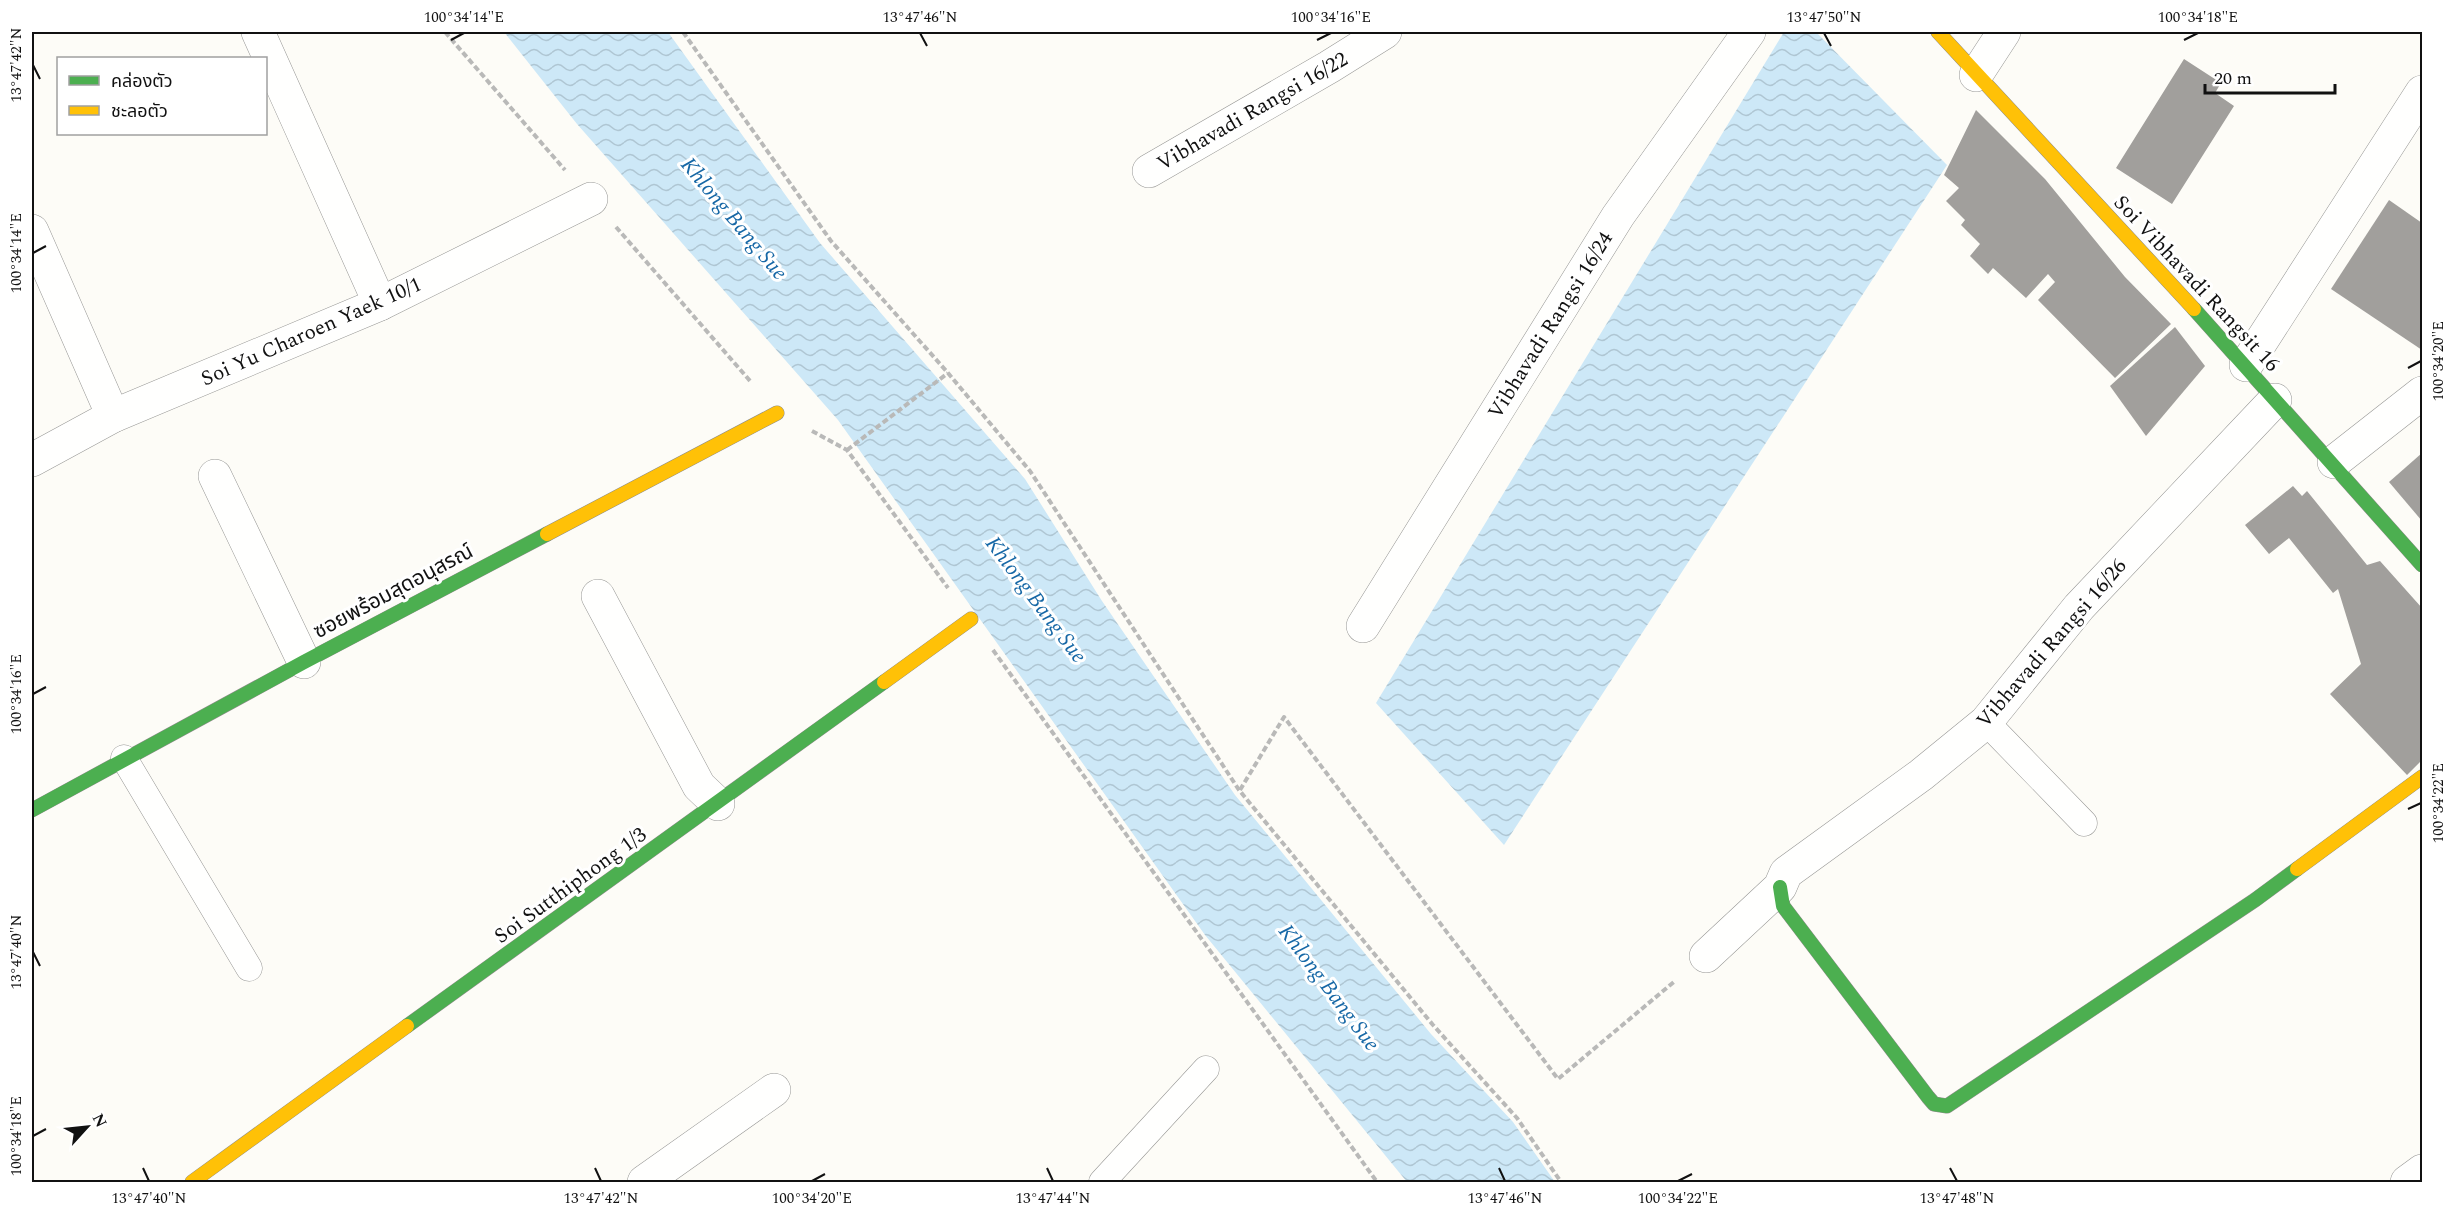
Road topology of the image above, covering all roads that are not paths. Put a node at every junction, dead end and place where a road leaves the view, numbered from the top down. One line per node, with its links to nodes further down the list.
1 (258, 32): 11 (street)
2 (1385, 32): 8 (street, Vibhavadi Rangsi 16/22)
3 (1749, 32): 23 (street, Vibhavadi Rangsi 16/24)
4 (1938, 32): 6 (street, Soi Vibhavadi Rangsit 16)
5 (2004, 32): 6 (street)
6 (1976, 75): 12 (street, Soi Vibhavadi Rangsit 16)
7 (2422, 92): 12 (street)
8 (1149, 171)
9 (591, 199): 11 (street, Soi Yu Charoen Yaek 10/1)
10 (32, 231): 16 (street)
11 (380, 304): 16 (street, Soi Yu Charoen Yaek 10/1)
12 (2247, 365): 14 (street, Soi Vibhavadi Rangsit 16)
13 (2422, 393): 18 (street)
14 (2276, 400): 18 (street, Soi Vibhavadi Rangsit 16); 25 (street, Vibhavadi Rangsi 16/26)
15 (777, 413): 24 (street, ซอยพร้อมสุดอนุสรณ์)
16 (113, 416): 17 (street, Soi Yu Charoen Yaek 10/1)
17 (32, 460)
18 (2334, 462): 20 (street, Soi Vibhavadi Rangsit 16)
19 (214, 476): 24 (street)
20 (2422, 565)
21 (598, 596): 28 (street)
22 (971, 619): 28 (street, Soi Sutthiphong 1/3)
23 (1363, 626)
24 (304, 662): 26 (street, ซอยพร้อมสุดอนุสรณ์)
25 (1986, 722): 30 (lane); 31 (street, Vibhavadi Rangsi 16/26)
26 (124, 758): 29 (street, ซอยพร้อมสุดอนุสรณ์); 33 (lane)
27 (2422, 777): 31 (street)
28 (718, 804): 37 (street, Soi Sutthiphong 1/3)
29 (32, 810)
30 (2084, 823)
31 (1780, 887): 32 (street, Vibhavadi Rangsi 16/26)
32 (1706, 956)
33 (249, 968)
34 (1206, 1069): 39 (lane)
35 (774, 1090): 38 (street)
36 (2422, 1171): 40 (street)
37 (192, 1182)
38 (644, 1182)
39 (1102, 1182)
40 (2406, 1182)

